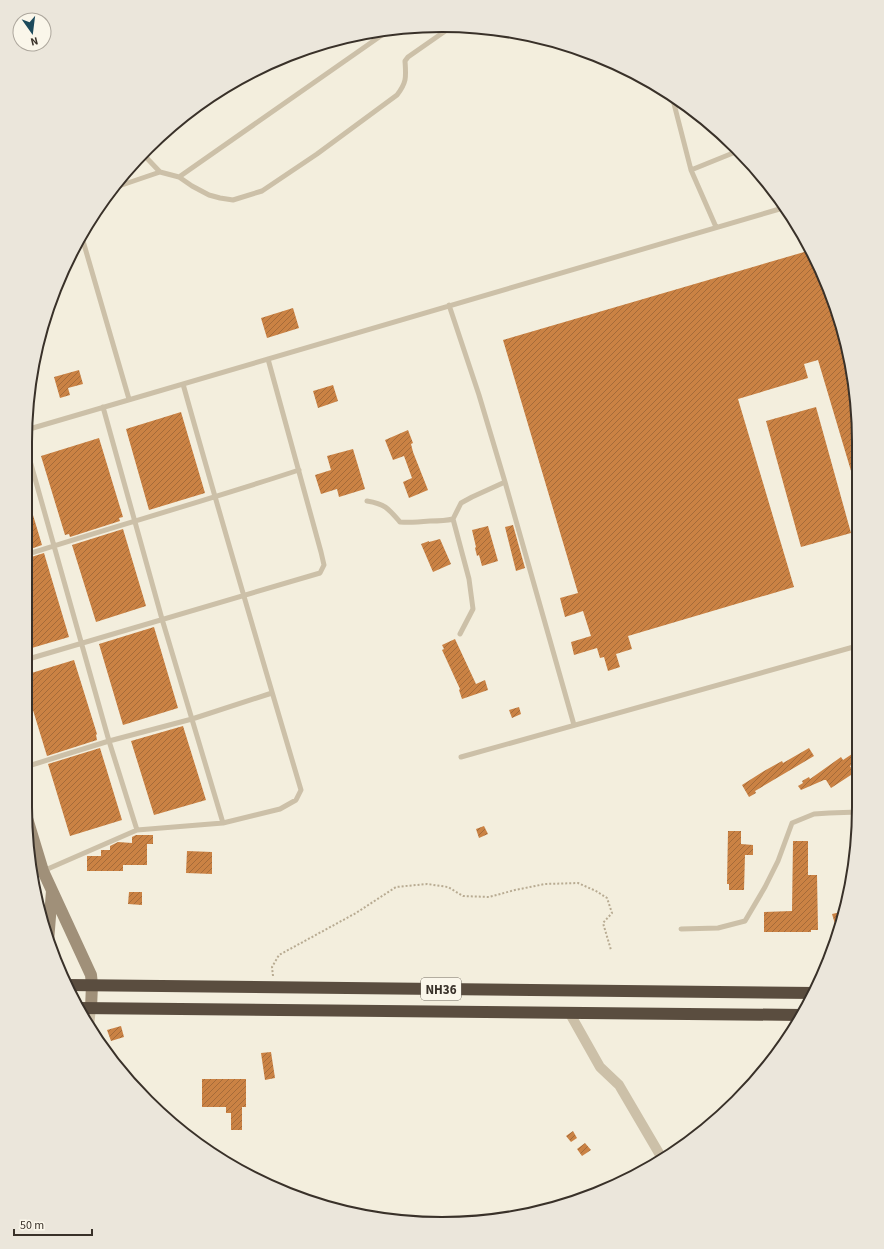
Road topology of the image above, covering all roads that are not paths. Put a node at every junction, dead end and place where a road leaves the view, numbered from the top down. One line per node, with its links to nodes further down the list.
1 (443, 32): 8 (lane)
2 (378, 37): 8 (lane)
3 (674, 104): 6 (lane)
4 (733, 153): 6 (lane)
5 (147, 158): 7 (lane)
6 (691, 170): 11 (lane)
7 (160, 172): 8 (lane); 9 (lane)
8 (179, 177)
9 (123, 184)
10 (779, 209): 11 (lane)
11 (716, 227): 13 (lane)
12 (84, 243): 16 (lane)
13 (449, 306): 14 (lane); 21 (lane)
14 (268, 359): 15 (lane); 20 (lane)
15 (183, 384): 16 (lane); 22 (lane)
16 (129, 399): 17 (lane)
17 (103, 407): 18 (lane); 25 (lane)
18 (33, 428)
19 (32, 466): 26 (lane)
20 (299, 470): 22 (lane); 28 (lane)
21 (505, 482): 24 (lane); 36 (lane)
22 (215, 498): 25 (lane); 28 (lane)
23 (367, 501): 24 (lane)
24 (453, 519): 30 (lane)
25 (134, 520): 26 (lane); 29 (lane)
26 (55, 545): 27 (lane); 31 (lane)
27 (32, 552)
28 (244, 595): 29 (lane); 34 (lane)
29 (162, 619): 31 (lane); 35 (lane)
30 (460, 634)
31 (82, 643): 33 (lane); 37 (lane)
32 (852, 647): 36 (lane)
33 (32, 658)
34 (272, 693): 35 (lane); 41 (lane)
35 (192, 719): 37 (lane); 41 (lane)
36 (574, 725): 38 (lane)
37 (109, 740): 39 (lane); 42 (lane)
38 (461, 756)
39 (32, 765)
40 (852, 812): 46 (lane)
41 (223, 823): 42 (lane)
42 (137, 830): 43 (lane)
43 (38, 872): 44 (street)
44 (52, 890): 45 (street); 48 (street)
45 (49, 924)
46 (681, 929)
47 (73, 985): 48 (highway, NH36)
48 (92, 985): 49 (highway, NH36); 50 (street)
49 (807, 993)
50 (85, 1008): 51 (highway, NH36)
51 (569, 1012): 52 (highway, NH36); 53 (street)
52 (795, 1015)
53 (660, 1154)

